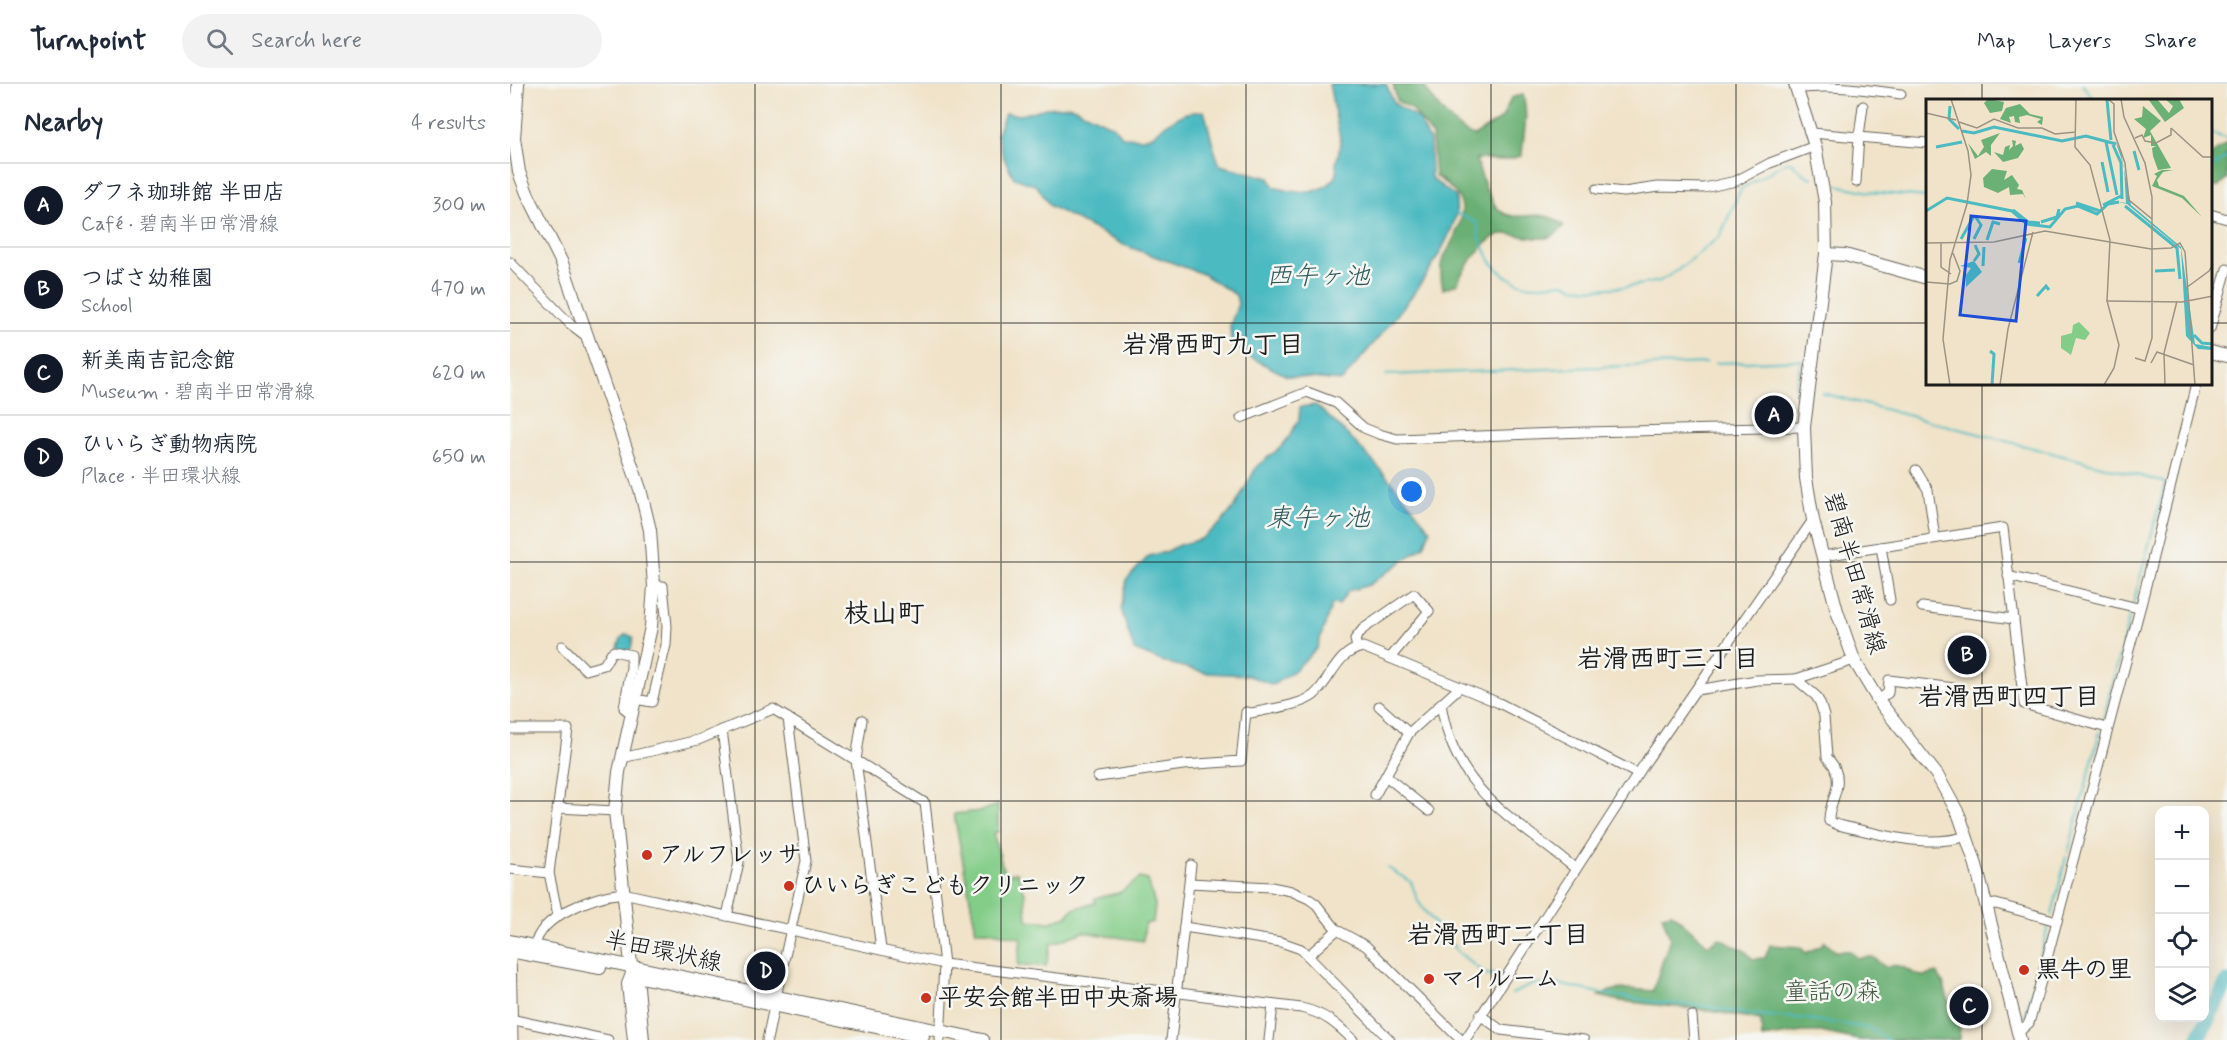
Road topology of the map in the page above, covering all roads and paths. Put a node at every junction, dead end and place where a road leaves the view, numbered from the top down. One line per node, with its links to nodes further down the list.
1 (518, 84): 9 (main road)
2 (1796, 86): 3 (street); 5 (main road, 碧南半田常滑線)
3 (1901, 94)
4 (1863, 106): 6 (street)
5 (1812, 133): 6 (street); 8 (main road, 碧南半田常滑線)
6 (1859, 136): 7 (street); 10 (street)
7 (1926, 143)
8 (1815, 146): 11 (street); 14 (main road, 碧南半田常滑線)
9 (515, 175): 19 (main road)
10 (1856, 182)
11 (1597, 189)
12 (2212, 214): 13 (street)
13 (2227, 219)
14 (1826, 254): 17 (main road); 24 (main road, 碧南半田常滑線)
15 (510, 262): 19 (street)
16 (2227, 269): 18 (street)
17 (1926, 278)
18 (2212, 325)
19 (586, 336): 31 (main road)
20 (2212, 352): 21 (main road)
21 (2227, 356)
22 (2195, 386): 34 (street)
23 (1241, 418): 24 (street)
24 (1804, 427): 26 (main road, 碧南半田常滑線)
25 (1916, 470): 27 (street)
26 (1813, 520): 29 (main road, 碧南半田常滑線); 43 (street)
27 (1935, 538): 28 (street); 30 (street)
28 (1881, 547): 29 (street); 32 (street)
29 (1823, 556): 39 (main road, 碧南半田常滑線)
30 (2008, 576): 34 (street); 35 (street)
31 (654, 586): 44 (main road); 44 (street)
32 (1890, 600)
33 (1922, 607): 35 (street)
34 (2138, 608): 51 (street)
35 (2014, 618): 51 (street)
36 (562, 646): 48 (street)
37 (1357, 648): 38 (street); 38 (street); 58 (street)
38 (1390, 658): 41 (street)
39 (1854, 660): 40 (street); 45 (main road, 碧南半田常滑線)
40 (1796, 679): 43 (street); 64 (street)
41 (1460, 687): 46 (street); 57 (street)
42 (1954, 688): 45 (street)
43 (1697, 690): 57 (street)
44 (635, 699): 48 (main road)
45 (1878, 700): 64 (main road, 碧南半田常滑線)
46 (1441, 704): 54 (street); 67 (street)
47 (1379, 706): 54 (street)
48 (632, 714): 55 (main road)
49 (788, 718): 53 (street); 56 (street); 76 (street)
50 (861, 720): 56 (street)
51 (2107, 728): 74 (street)
52 (510, 729): 61 (street)
53 (722, 730): 55 (street); 73 (street)
54 (1409, 733): 59 (street)
55 (622, 758): 62 (main road)
56 (856, 760): 80 (street); 83 (street)
57 (1638, 774): 67 (street)
58 (1098, 777)
59 (1386, 777): 60 (street); 63 (street)
60 (1376, 795)
61 (557, 808): 62 (street); 68 (street)
62 (615, 811): 70 (main road)
63 (1429, 811)
64 (1967, 836): 71 (main road, 碧南半田常滑線)
65 (1191, 865): 69 (street)
66 (510, 869): 68 (street)
67 (1575, 869): 88 (street)
68 (549, 873): 72 (street)
69 (1189, 883): 75 (street); 77 (street)
70 (623, 893): 72 (street); 73 (street); 84 (main road)
71 (1986, 905): 74 (street); 92 (main road, 碧南半田常滑線)
72 (558, 916): 79 (street)
73 (727, 916): 76 (street)
74 (2057, 921): 92 (street)
75 (1184, 927): 82 (street); 85 (street)
76 (791, 930): 80 (street); 86 (street)
77 (1337, 930): 82 (street); 104 (street)
78 (510, 941): 79 (main road, 半田環状線)
79 (535, 946): 84 (main road, 半田環状線)
80 (881, 949): 83 (street)
81 (510, 951): 84 (main road, 半田環状線); 90 (street)
82 (1309, 955): 103 (street)
83 (944, 964): 85 (street); 93 (street)
84 (631, 970): 86 (main road, 半田環状線); 96 (main road); 97 (main road)
85 (1176, 993): 87 (street); 100 (street)
86 (775, 1001): 93 (main road, 半田環状線); 98 (street)
87 (1273, 1005): 101 (street); 102 (street)
88 (1480, 1015): 104 (street); 105 (street)
89 (1692, 1016): 107 (street)
90 (511, 1019): 91 (street); 94 (street)
91 (571, 1036): 95 (street)
92 (2019, 1036)
93 (939, 1038): 99 (main road, 半田環状線)
94 (513, 1040)
95 (608, 1040)
96 (634, 1040)
97 (643, 1040)
98 (767, 1040)
99 (983, 1040)
100 (1171, 1040)
101 (1269, 1040)
102 (1353, 1040)
103 (1390, 1040)
104 (1463, 1040)
105 (1579, 1040): 106 (street)
106 (1584, 1040)
107 (1694, 1040)

